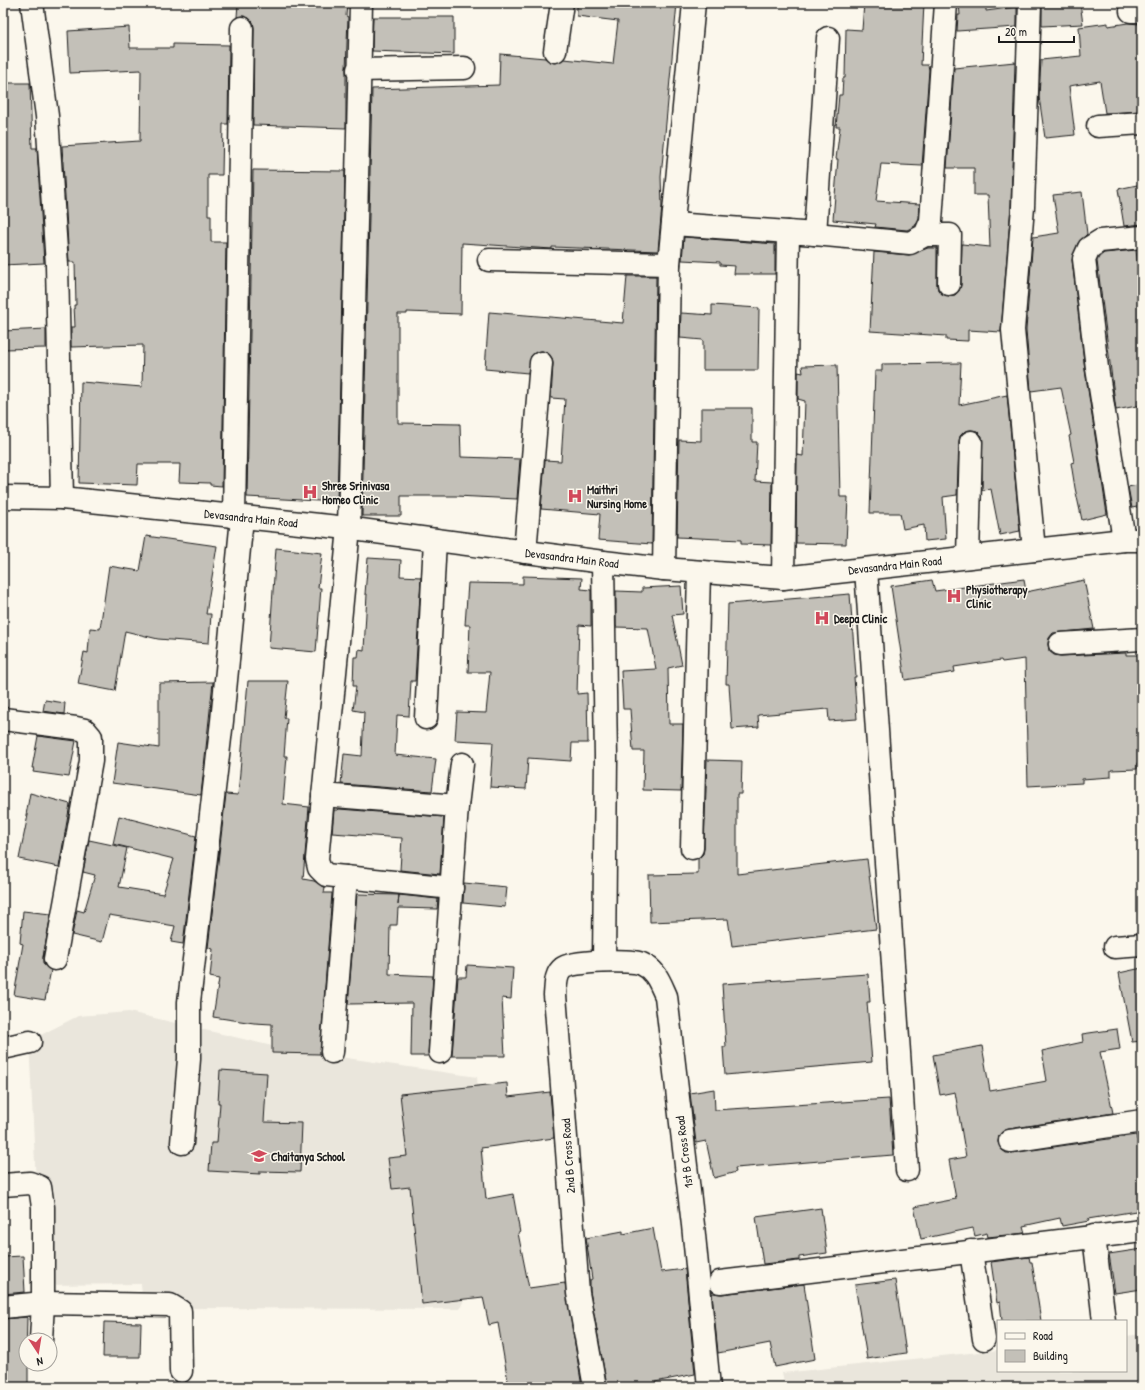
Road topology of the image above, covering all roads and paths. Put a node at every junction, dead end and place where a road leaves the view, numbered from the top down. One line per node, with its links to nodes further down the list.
1 (32, 3): 25 (street)
2 (361, 3): 11 (street)
3 (562, 3): 9 (street)
4 (694, 3): 14 (street)
5 (946, 3): 17 (street)
6 (1030, 3): 30 (street)
7 (242, 28): 26 (street)
8 (828, 38): 16 (street)
9 (555, 51)
10 (464, 68): 11 (street)
11 (358, 70): 27 (street)
12 (1142, 123): 13 (street)
13 (1098, 126)
14 (673, 224): 15 (street); 20 (street)
15 (788, 232): 16 (street); 37 (street)
16 (815, 234): 17 (street)
17 (925, 235): 21 (street)
18 (1142, 237): 29 (street)
19 (489, 260): 20 (street)
20 (669, 264): 34 (street)
21 (949, 284)
22 (541, 363): 31 (street)
23 (971, 442): 32 (street)
24 (3, 497): 25 (street, Devasandra Main Road)
25 (62, 498): 26 (street, Devasandra Main Road)
26 (238, 517): 27 (street, Devasandra Main Road); 58 (street)
27 (349, 528): 28 (street, Devasandra Main Road); 43 (street)
28 (435, 540): 31 (street, Devasandra Main Road); 40 (street)
29 (1133, 540): 30 (street, Devasandra Main Road)
30 (1034, 550): 32 (street, Devasandra Main Road)
31 (525, 552): 33 (street, Devasandra Main Road)
32 (968, 557): 35 (street, Devasandra Main Road)
33 (603, 562): 34 (street, Devasandra Main Road); 51 (street)
34 (664, 569): 36 (street, Devasandra Main Road)
35 (866, 569): 37 (street, Devasandra Main Road); 59 (street)
36 (699, 572): 37 (street, Devasandra Main Road); 45 (street)
37 (783, 578)
38 (1142, 639): 39 (street)
39 (1060, 644)
40 (426, 718)
41 (3, 719): 50 (street)
42 (462, 764): 44 (street)
43 (323, 795): 44 (street); 46 (street)
44 (457, 806): 47 (street)
45 (692, 848)
46 (346, 877): 47 (street); 54 (street)
47 (452, 888): 55 (street)
48 (1142, 945): 49 (street)
49 (1115, 947)
50 (55, 959)
51 (604, 961): 71 (street, 2nd B Cross Road); 72 (street, 1st B Cross Road)
52 (30, 1042): 53 (street)
53 (3, 1048)
54 (332, 1052)
55 (440, 1052)
56 (1142, 1121): 57 (street)
57 (1010, 1141)
58 (182, 1143)
59 (907, 1170)
60 (3, 1185): 65 (street)
61 (1142, 1230): 62 (street)
62 (1094, 1236): 63 (street); 67 (street)
63 (971, 1251): 64 (street); 69 (street)
64 (720, 1282)
65 (43, 1303): 66 (street); 68 (street); 70 (street)
66 (3, 1306)
67 (1104, 1320)
68 (41, 1332)
69 (984, 1339)
70 (181, 1371)
71 (595, 1387)
72 (709, 1387)

